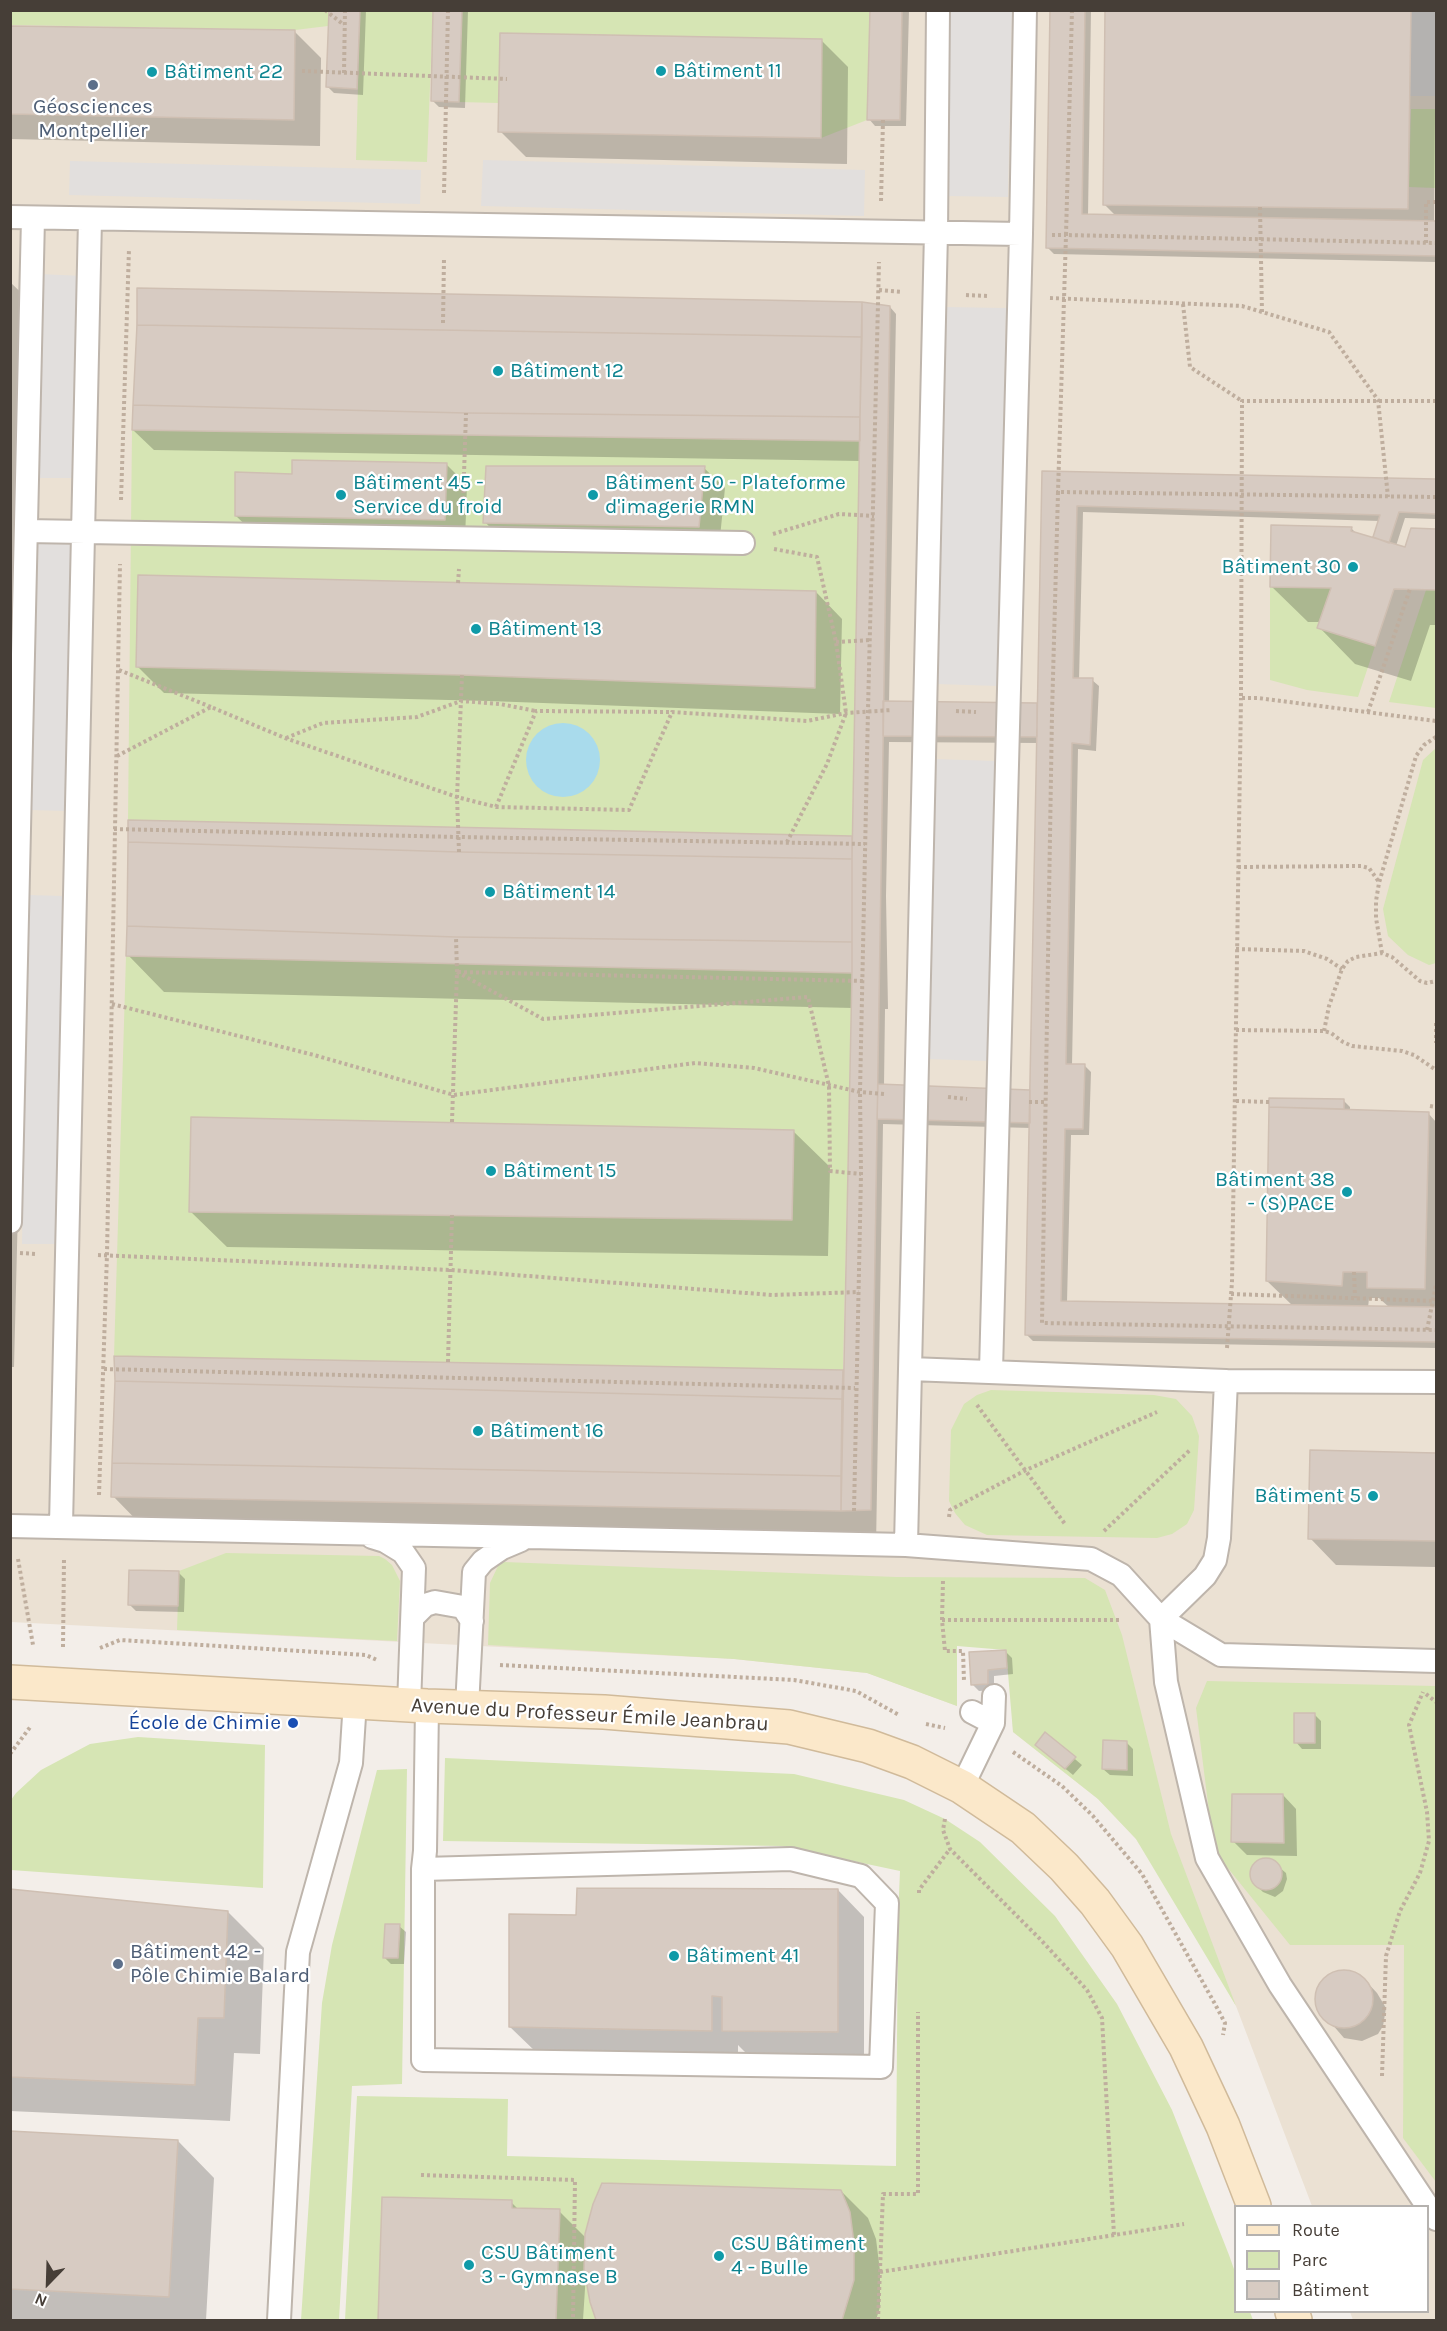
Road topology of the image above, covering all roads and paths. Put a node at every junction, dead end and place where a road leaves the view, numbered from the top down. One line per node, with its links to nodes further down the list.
1 (325, 10): 7 (path)
2 (345, 10): 7 (path)
3 (448, 10): 10 (path)
4 (938, 10): 20 (lane)
5 (1025, 10): 21 (lane)
6 (1072, 10): 22 (path)
7 (345, 25): 9 (path)
8 (302, 71): 9 (path)
9 (344, 73): 10 (path)
10 (446, 76): 11 (path); 18 (path)
11 (507, 79)
12 (883, 120): 19 (path)
13 (1437, 202): 24 (path)
14 (1260, 207): 23 (path)
15 (22, 218): 16 (lane); 42 (lane)
16 (90, 219): 17 (lane); 43 (lane)
17 (130, 220): 18 (lane); 44 (path)
18 (444, 224): 19 (lane); 32 (path)
19 (880, 231): 20 (lane); 26 (path)
20 (936, 232): 21 (lane); 27 (lane)
21 (1022, 234): 28 (lane)
22 (1066, 235): 23 (path); 29 (path)
23 (1261, 239): 24 (path); 31 (path)
24 (1426, 243): 25 (path)
25 (1437, 243)
26 (879, 290): 27 (path); 41 (path)
27 (934, 294): 28 (path); 90 (lane)
28 (1019, 298): 29 (path); 91 (lane)
29 (1064, 298): 30 (path); 37 (path)
30 (1183, 303): 31 (path); 34 (path)
31 (1262, 312): 33 (path)
32 (443, 323)
33 (1378, 400): 34 (path); 35 (path); 39 (path)
34 (1242, 401): 38 (path)
35 (1437, 401)
36 (466, 413): 45 (path)
37 (1059, 492): 38 (path); 93 (path)
38 (1241, 496): 39 (path); 53 (path)
39 (1388, 497): 40 (path)
40 (1437, 497)
41 (874, 516): 46 (path); 49 (path)
42 (26, 531): 43 (lane); 100 (lane)
43 (83, 531): 44 (lane); 103 (lane)
44 (120, 532): 45 (lane); 51 (path)
45 (462, 537): 46 (lane); 47 (path)
46 (743, 543): 50 (path)
47 (458, 583)
48 (1410, 590): 59 (path)
49 (871, 640): 50 (path); 56 (path)
50 (836, 642): 60 (path)
51 (119, 670): 55 (path); 64 (path)
52 (462, 675): 54 (path)
53 (1241, 698): 59 (path); 72 (path)
54 (460, 701): 57 (path); 63 (path); 65 (path)
55 (212, 707): 63 (path); 64 (path)
56 (868, 710): 60 (path); 70 (path)
57 (536, 711): 58 (path); 66 (path)
58 (672, 712): 60 (path); 66 (path)
59 (1368, 712): 61 (path)
60 (846, 713): 69 (path)
61 (1437, 721)
62 (1437, 737): 73 (path)
63 (285, 738): 65 (path)
64 (117, 756): 67 (path)
65 (457, 796): 66 (path); 68 (path)
66 (496, 807)
67 (114, 828): 68 (path); 81 (path)
68 (458, 837): 69 (path); 71 (path)
69 (788, 842): 70 (path)
70 (865, 844): 79 (path)
71 (459, 852)
72 (1238, 867): 73 (path); 75 (path)
73 (1379, 883): 76 (path)
74 (456, 937): 78 (path)
75 (1236, 950): 77 (path); 83 (path)
76 (1382, 953): 77 (path); 80 (path)
77 (1342, 969): 84 (path)
78 (457, 972): 79 (path); 87 (path); 89 (path)
79 (863, 981): 88 (path)
80 (1437, 981)
81 (112, 1004): 89 (path); 102 (path)
82 (1437, 1023): 85 (path)
83 (1236, 1030): 84 (path); 92 (path)
84 (1324, 1031): 86 (path)
85 (1437, 1043)
86 (1437, 1070)
87 (829, 1086): 88 (path); 89 (path); 98 (path)
88 (860, 1092): 90 (path); 98 (path)
89 (454, 1095): 97 (path)
90 (916, 1096): 91 (path); 116 (lane)
91 (998, 1100): 93 (path); 118 (lane)
92 (1236, 1101): 94 (path); 108 (path)
93 (1046, 1102): 111 (path)
94 (1269, 1102)
95 (1430, 1106): 96 (path)
96 (1437, 1107)
97 (452, 1122)
98 (861, 1174): 107 (path)
99 (452, 1214): 104 (path)
100 (10, 1222)
101 (10, 1252): 103 (path)
102 (108, 1254): 103 (path); 104 (path); 115 (path)
103 (67, 1256): 125 (lane)
104 (452, 1270): 107 (path); 114 (path)
105 (1354, 1272): 109 (path)
106 (1437, 1285): 110 (path)
107 (859, 1292): 121 (path)
108 (1231, 1294): 109 (path); 111 (path)
109 (1355, 1298): 110 (path)
110 (1435, 1301): 112 (path)
111 (1228, 1326): 112 (path); 119 (path)
112 (1428, 1330): 113 (path)
113 (1437, 1330)
114 (448, 1362)
115 (104, 1369): 121 (path); 127 (path)
116 (910, 1369): 117 (lane); 131 (lane)
117 (950, 1370): 118 (lane); 124 (path)
118 (991, 1371): 119 (lane)
119 (1226, 1381): 120 (lane); 123 (lane)
120 (1437, 1382)
121 (855, 1388): 130 (path)
122 (1163, 1409): 124 (path)
123 (1225, 1417): 134 (path); 137 (lane)
124 (1026, 1470): 132 (path); 134 (path)
125 (61, 1525): 126 (lane); 127 (lane); 140 (path)
126 (10, 1526)
127 (98, 1526): 128 (lane)
128 (362, 1533): 129 (lane); 135 (lane)
129 (527, 1537): 130 (lane); 138 (lane)
130 (853, 1545): 131 (lane)
131 (906, 1545): 132 (lane)
132 (943, 1549): 134 (lane); 136 (path)
133 (17, 1554): 139 (path)
134 (1087, 1554): 137 (lane)
135 (413, 1617): 138 (lane); 147 (lane)
136 (942, 1620): 137 (path); 142 (path)
137 (1161, 1620): 141 (lane); 158 (lane)
138 (472, 1621): 148 (lane)
139 (33, 1646)
140 (63, 1650)
141 (1437, 1661)
142 (963, 1676)
143 (10, 1682): 146 (street, Avenue du Professeur Émile Jeanbrau)
144 (1423, 1692): 158 (path)
145 (994, 1696): 150 (lane)
146 (355, 1701): 147 (street, Avenue du Professeur Émile Jeanbrau); 165 (lane)
147 (418, 1705): 148 (street, Avenue du Professeur Émile Jeanbrau); 155 (lane)
148 (467, 1707): 153 (street, Avenue du Professeur Émile Jeanbrau)
149 (972, 1712): 150 (lane)
150 (993, 1723): 153 (lane)
151 (31, 1726): 152 (path)
152 (10, 1754)
153 (962, 1787): 154 (path); 160 (street, Avenue du Professeur Émile Jeanbrau)
154 (950, 1849): 156 (path); 163 (path)
155 (423, 1869): 155 (lane)
156 (919, 1902)
157 (918, 2007): 164 (path)
158 (1380, 2133): 161 (lane)
159 (421, 2175): 166 (path)
160 (1254, 2205)
161 (1428, 2205)
162 (1184, 2224): 163 (path)
163 (1114, 2235): 164 (path)
164 (880, 2272): 167 (path)
165 (279, 2320)
166 (573, 2320)
167 (879, 2320)

